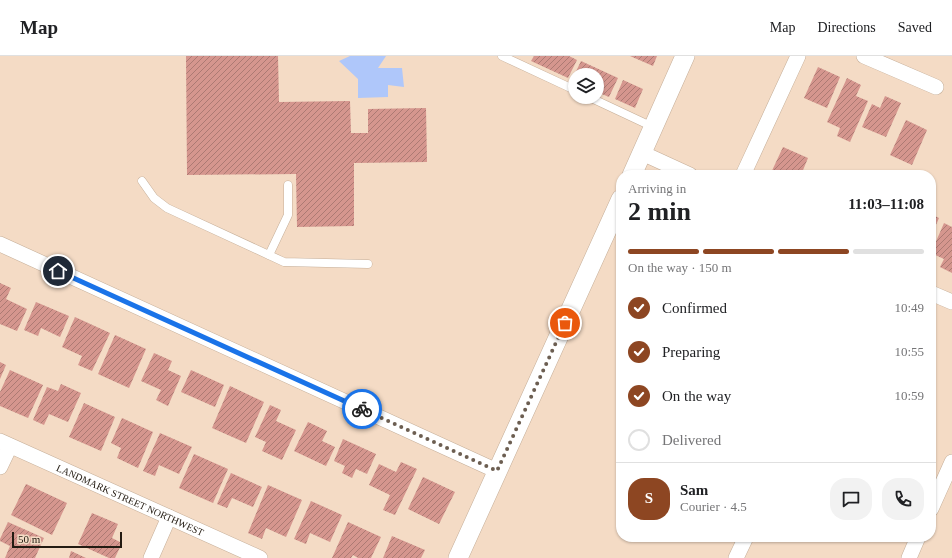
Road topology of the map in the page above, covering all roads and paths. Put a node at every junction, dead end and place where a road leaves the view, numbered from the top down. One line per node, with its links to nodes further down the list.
1 (502, 56): 5 (lane)
2 (685, 56): 8 (street)
3 (798, 56): 12 (street)
4 (864, 56): 6 (street)
5 (568, 87)
6 (936, 87)
7 (604, 104): 8 (lane)
8 (653, 127): 9 (street)
9 (642, 153): 10 (street); 11 (street)
10 (637, 170)
11 (679, 170)
12 (745, 170)
13 (142, 181): 17 (lane)
14 (288, 185): 17 (lane)
15 (616, 210): 24 (street)
16 (0, 244): 24 (street)
17 (269, 255): 18 (lane)
18 (368, 264)
19 (936, 295): 20 (street)
20 (952, 302)
21 (5, 444): 23 (street); 26 (street, LANDMARK STREET NORTHWEST)
22 (952, 462): 25 (street)
23 (0, 467)
24 (497, 471): 31 (street)
25 (936, 498)
26 (169, 518): 29 (street); 30 (street, LANDMARK STREET NORTHWEST)
27 (744, 542): 32 (street)
28 (916, 542): 33 (street)
29 (151, 558)
30 (260, 558)
31 (458, 558)
32 (736, 558)
33 (909, 558)

